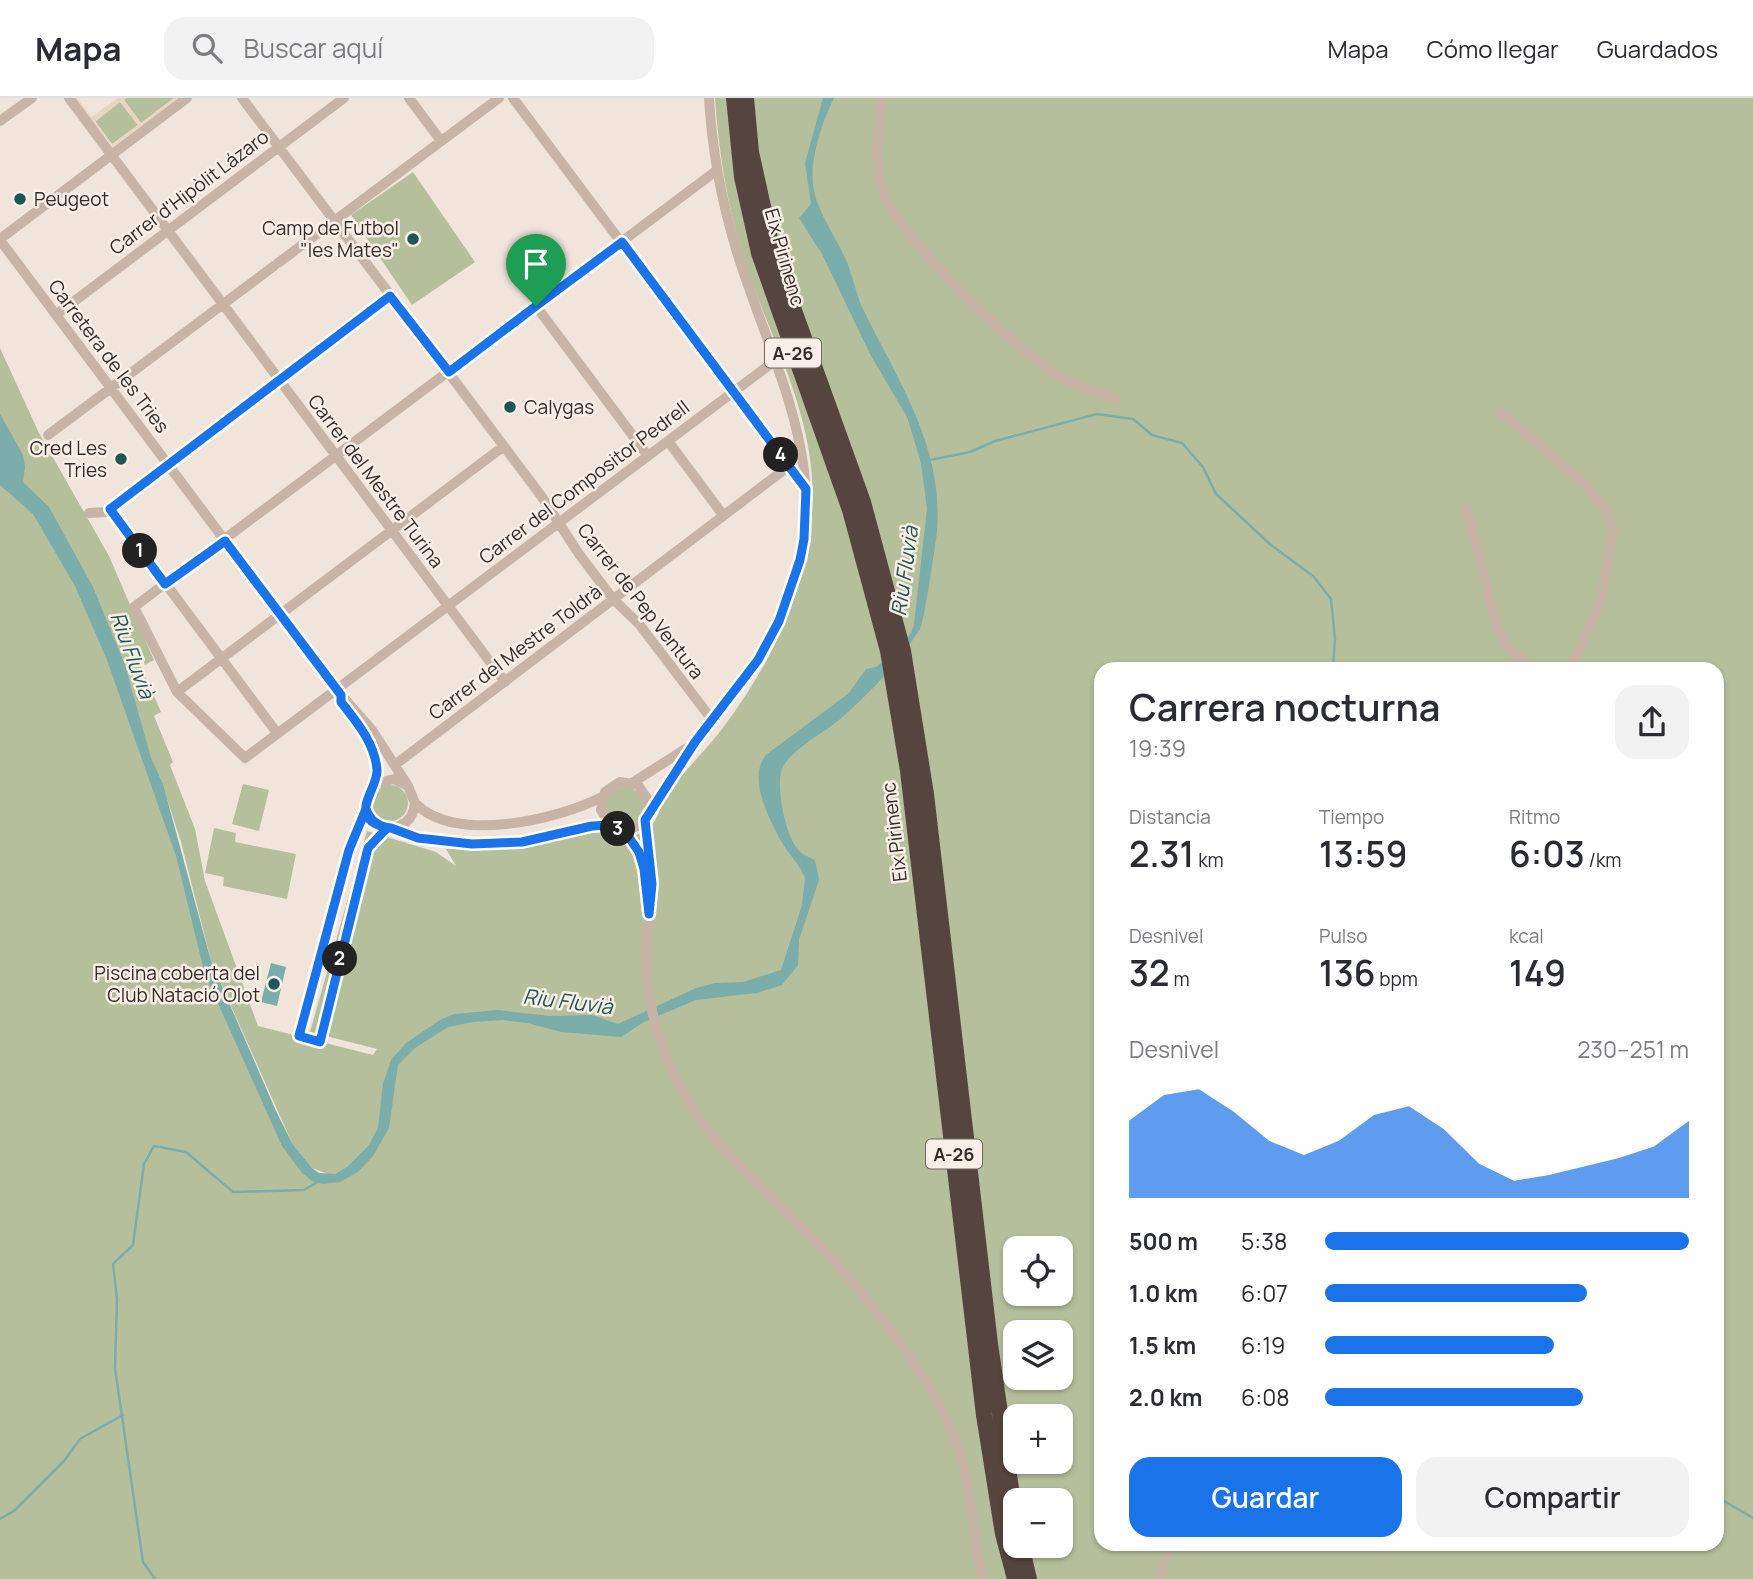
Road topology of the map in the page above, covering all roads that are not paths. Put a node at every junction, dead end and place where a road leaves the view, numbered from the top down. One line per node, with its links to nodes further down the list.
1 (32, 98): 13 (street)
2 (69, 98): 16 (street, Carrer del Mestre Turina)
3 (187, 98): 16 (street)
4 (242, 98): 15 (street, Carrer de Pep Ventura)
5 (344, 98): 15 (street, Carrer d'Hipòlit Lázaro)
6 (409, 98): 14 (street)
7 (499, 98): 14 (street)
8 (513, 98): 21 (street)
9 (709, 98): 17 (street)
10 (734, 98): 76 (highway, Eix Pirinenc / A-26)
11 (746, 98): 72 (highway, Eix Pirinenc / A-26)
12 (882, 98): 31 (street)
13 (0, 121)
14 (441, 141): 18 (street)
15 (279, 147): 18 (street, Carrer de Pep Ventura); 19 (street, Carrer d'Hipòlit Lázaro)
16 (111, 155): 19 (street, Carrer del Mestre Turina); 20 (street)
17 (716, 170): 21 (street); 26 (street)
18 (334, 221): 22 (street, Carrer de Pep Ventura); 23 (street)
19 (167, 231): 23 (street, Carrer del Mestre Turina); 25 (street, Carrer d'Hipòlit Lázaro)
20 (0, 239): 25 (street, Carretera de les Tries)
21 (622, 242): 24 (street); 30 (street)
22 (390, 296): 27 (street, Carrer de Pep Ventura); 28 (street)
23 (222, 305): 28 (street, Carrer del Mestre Turina); 29 (street)
24 (536, 306): 27 (street); 36 (street)
25 (56, 315): 29 (street, Carretera de les Tries)
26 (776, 360): 30 (street, Carrer del Compositor Pedrell); 40 (street)
27 (449, 372): 35 (street, Carrer de Pep Ventura); 37 (street)
28 (279, 381): 37 (street, Carrer del Mestre Turina); 38 (street)
29 (111, 388): 33 (street); 38 (street, Carretera de les Tries)
30 (734, 392): 34 (street, Carrer del Compositor Pedrell); 39 (street)
31 (1116, 399)
32 (1500, 412): 54 (street)
33 (48, 435)
34 (668, 441): 36 (street, Carrer del Compositor Pedrell); 44 (street)
35 (505, 446): 45 (street, Carrer de Pep Ventura); 46 (street)
36 (648, 456): 45 (street, Carrer del Compositor Pedrell)
37 (336, 457): 46 (street, Carrer del Mestre Turina); 47 (street)
38 (168, 465): 41 (street); 47 (street, Carretera de les Tries)
39 (789, 466): 40 (street); 44 (street, Carrer del Mestre Toldrà)
40 (806, 489): 58 (street)
41 (110, 509): 43 (street); 48 (street)
42 (1467, 509): 53 (street)
43 (89, 513)
44 (723, 515): 49 (street, Carrer del Mestre Toldrà)
45 (559, 523): 49 (street, Carrer de Pep Ventura); 50 (street, Carrer del Compositor Pedrell)
46 (392, 531): 50 (street, Carrer del Mestre Turina); 51 (street)
47 (225, 541): 48 (street); 51 (street, Carretera de les Tries)
48 (165, 584): 52 (street); 56 (street)
49 (613, 599): 55 (street, Carrer del Mestre Toldrà); 58 (street, Carrer de Pep Ventura)
50 (448, 606): 55 (street, Carrer del Mestre Turina); 57 (street, Carrer del Compositor Pedrell)
51 (281, 615): 52 (street); 57 (street, Carretera de les Tries)
52 (220, 660): 56 (street); 59 (street)
53 (1525, 662)
54 (1574, 662)
55 (505, 682): 61 (street, Carrer del Mestre Toldrà)
56 (177, 692): 59 (street, Carrer del Compositor Pedrell)
57 (339, 692): 59 (street, Carrer del Compositor Pedrell); 61 (street, Carretera de les Tries); 63 (street, Carretera de les Tries)
58 (713, 721): 60 (street)
59 (277, 733)
60 (695, 742): 62 (street); 68 (street)
61 (396, 764): 64 (street, Carretera de les Tries)
62 (632, 783): 65 (street); 68 (street)
63 (374, 784): 64 (street); 67 (street)
64 (408, 786): 66 (street)
65 (602, 797): 66 (street); 70 (street)
66 (415, 803): 69 (street)
67 (366, 809): 69 (street); 69 (street)
68 (647, 816): 70 (street); 71 (street)
69 (389, 828): 70 (street)
70 (615, 828): 71 (street)
71 (649, 914): 75 (street)
72 (1011, 1488)
73 (1168, 1551): 78 (street)
74 (1024, 1558): 77 (highway)
75 (982, 1579)
76 (1015, 1579)
77 (1029, 1579)
78 (1159, 1579)

